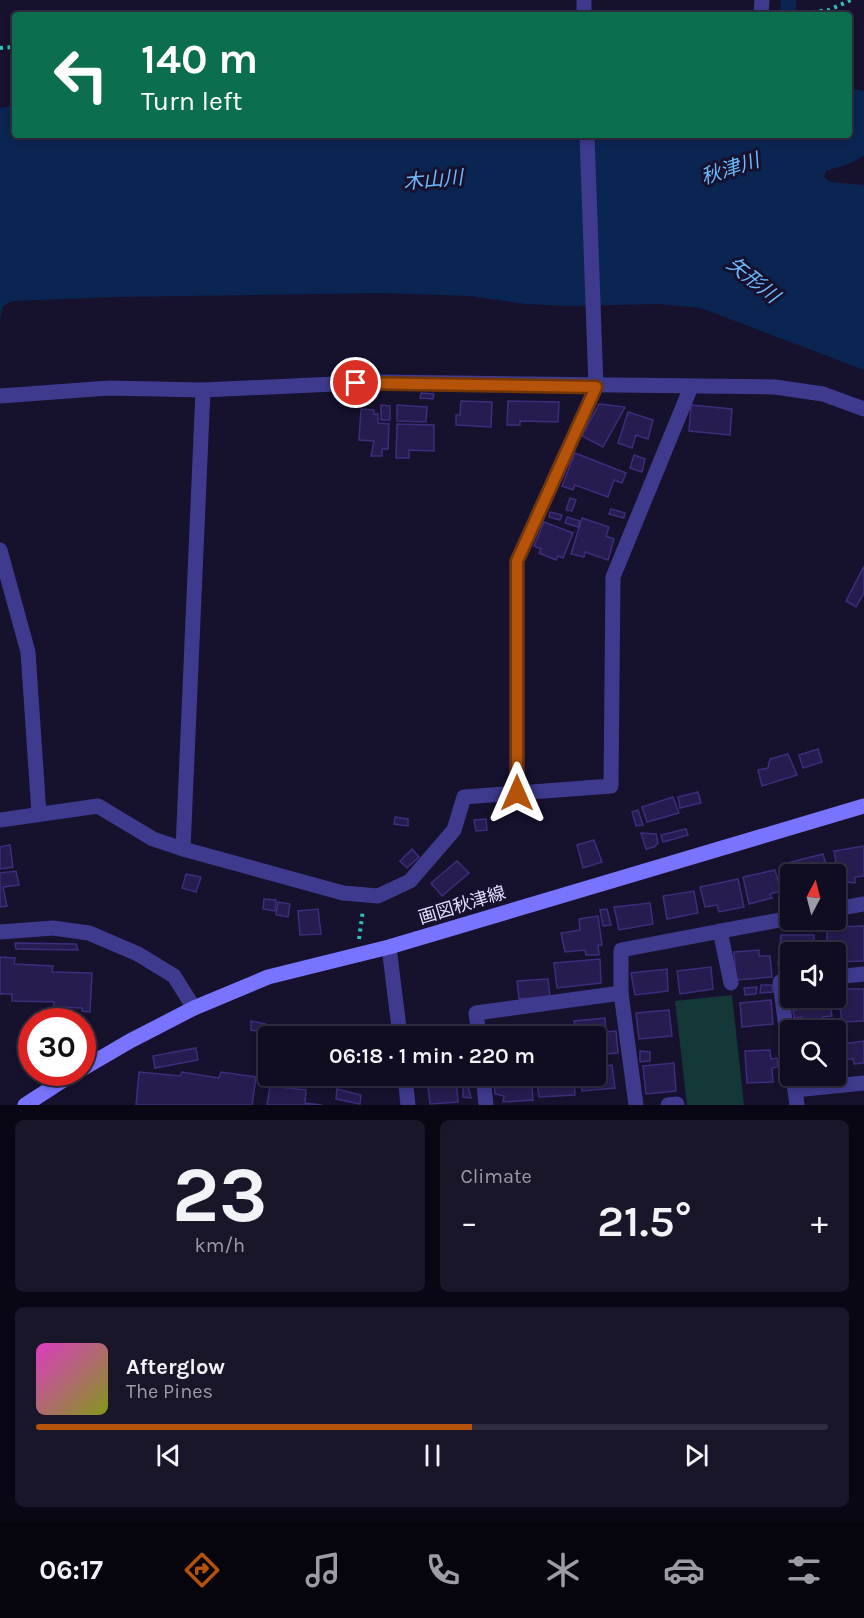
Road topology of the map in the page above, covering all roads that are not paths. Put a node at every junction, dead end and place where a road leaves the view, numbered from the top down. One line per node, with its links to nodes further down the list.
1 (587, 138): 2 (street)
2 (596, 387): 3 (street); 4 (street); 8 (street)
3 (691, 387): 6 (street); 8 (street)
4 (203, 390): 5 (street); 12 (street)
5 (0, 396)
6 (864, 409)
7 (0, 550): 10 (street)
8 (517, 793): 12 (street)
9 (864, 806): 18 (main road, 画図秋津線)
10 (39, 814): 11 (street); 12 (street)
11 (0, 819)
12 (183, 849)
13 (864, 904): 14 (street)
14 (846, 907)
15 (780, 920): 16 (street)
16 (720, 931): 21 (street); 22 (street)
17 (0, 932): 23 (street)
18 (389, 947): 23 (main road, 画図秋津線); 24 (street)
19 (864, 974): 20 (street)
20 (846, 976)
21 (731, 983)
22 (621, 993): 25 (street); 35 (street)
23 (194, 1008): 26 (main road, 画図秋津線)
24 (399, 1026)
25 (478, 1026)
26 (96, 1061)
27 (864, 1083): 31 (street)
28 (54, 1086): 32 (main road)
29 (406, 1086): 33 (street)
30 (484, 1086): 34 (street)
31 (795, 1090)
32 (25, 1105)
33 (408, 1105)
34 (486, 1105)
35 (636, 1105)

